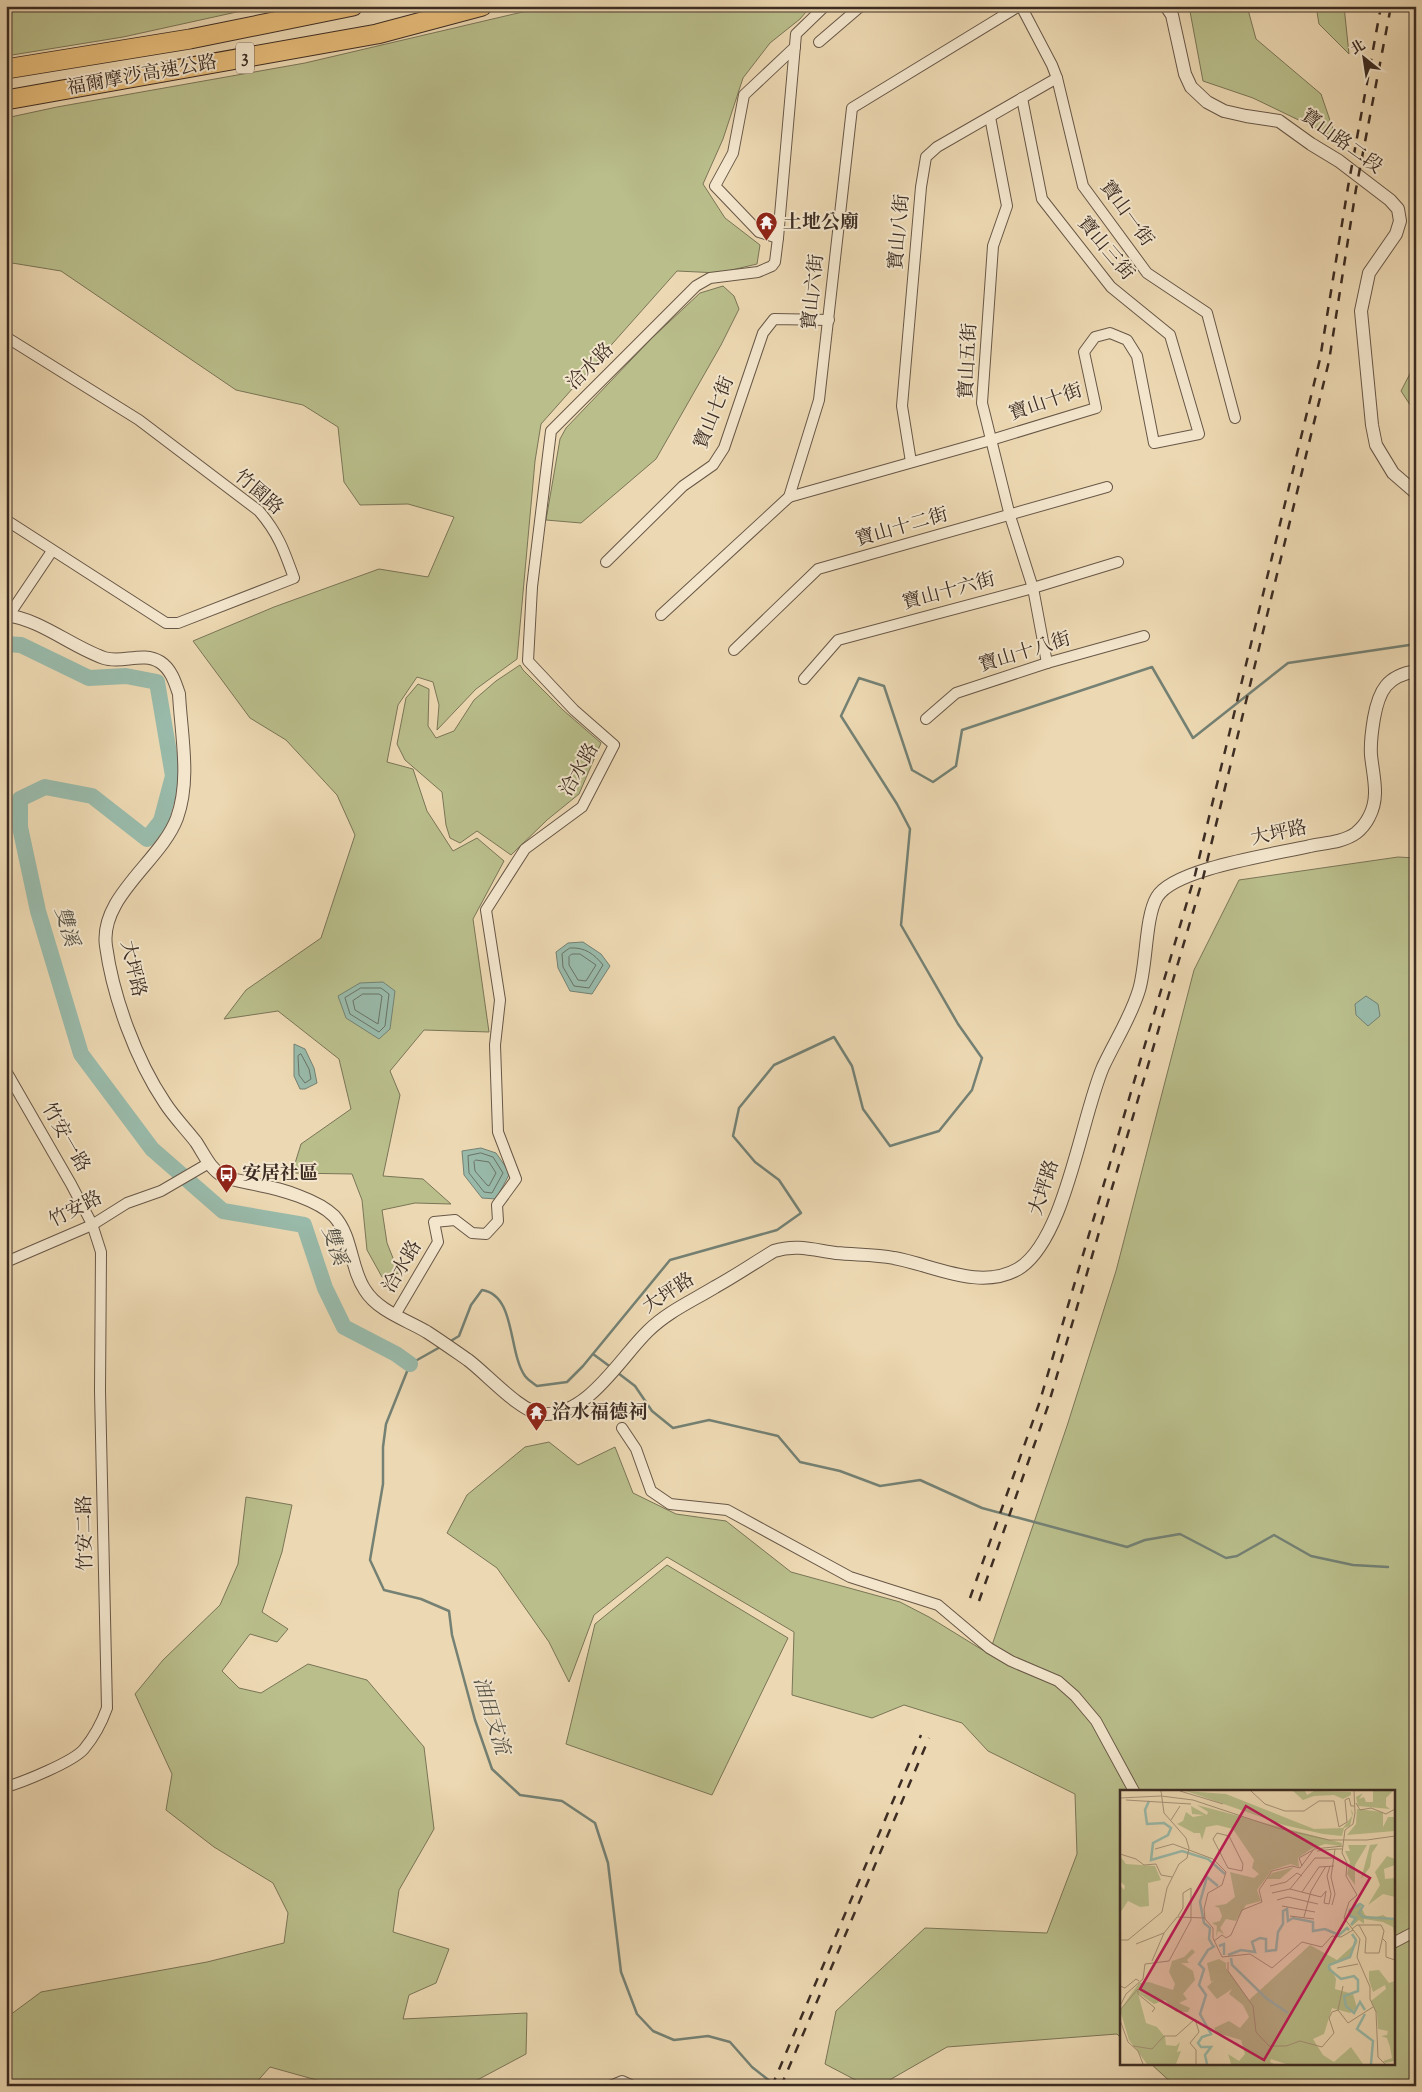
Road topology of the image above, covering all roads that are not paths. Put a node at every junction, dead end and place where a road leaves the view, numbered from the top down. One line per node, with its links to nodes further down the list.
1 (354, 6): 9 (highway, 福爾摩沙高速公路 / 3)
2 (482, 6): 12 (highway, 福爾摩沙高速公路 / 3)
3 (825, 6): 8 (street, 洽水路)
4 (861, 6): 7 (street)
5 (1020, 6): 10 (street, 寶山一街); 15 (street, 寶山六街)
6 (1166, 6): 22 (street, 寶山路二段)
7 (819, 42)
8 (796, 47): 14 (street, 洽水路); 14 (street, 洽水路)
9 (6, 69)
10 (1057, 78): 11 (street, 寶山八街); 17 (street, 寶山一街)
11 (1022, 98): 13 (street, 寶山八街); 18 (street, 寶山三街)
12 (6, 100)
13 (990, 117): 19 (street, 寶山五街); 20 (street, 寶山八街)
14 (778, 238): 42 (street, 洽水路)
15 (829, 320): 23 (street, 寶山六街); 27 (street, 寶山七街)
16 (6, 337): 26 (street, 竹園路)
17 (1235, 418)
18 (1199, 434): 19 (street, 寶山十街)
19 (991, 440): 20 (street, 寶山十街); 24 (street, 寶山五街)
20 (911, 462): 23 (street, 寶山十街)
21 (1107, 487): 24 (street, 寶山十二街)
22 (1416, 492)
23 (789, 497): 31 (street)
24 (1010, 516): 29 (street, 寶山五街); 33 (street, 寶山十二街)
25 (6, 520): 26 (street, 竹園路)
26 (52, 551): 30 (street)
27 (606, 562)
28 (1118, 562): 29 (street, 寶山十六街)
29 (1033, 588): 34 (street, 寶山五街); 36 (street, 寶山十六街)
30 (8, 615): 39 (street, 大坪路)
31 (661, 615)
32 (1144, 636): 34 (street, 寶山十八街)
33 (734, 650)
34 (1047, 663): 37 (street, 寶山十八街)
35 (1416, 671): 42 (street, 大坪路)
36 (804, 679)
37 (926, 719)
38 (6, 1071): 40 (street, 竹安一路)
39 (209, 1163): 40 (street, 竹安路); 42 (street, 大坪路)
40 (92, 1224): 41 (street, 竹安路); 44 (street, 竹安二路)
41 (6, 1262)
42 (394, 1315)
43 (622, 1428): 45 (street)
44 (6, 1787)
45 (1133, 1790)
46 (1416, 1931): 47 (street)
47 (1394, 1942)
48 (610, 2086): 49 (street)
49 (633, 2086)

